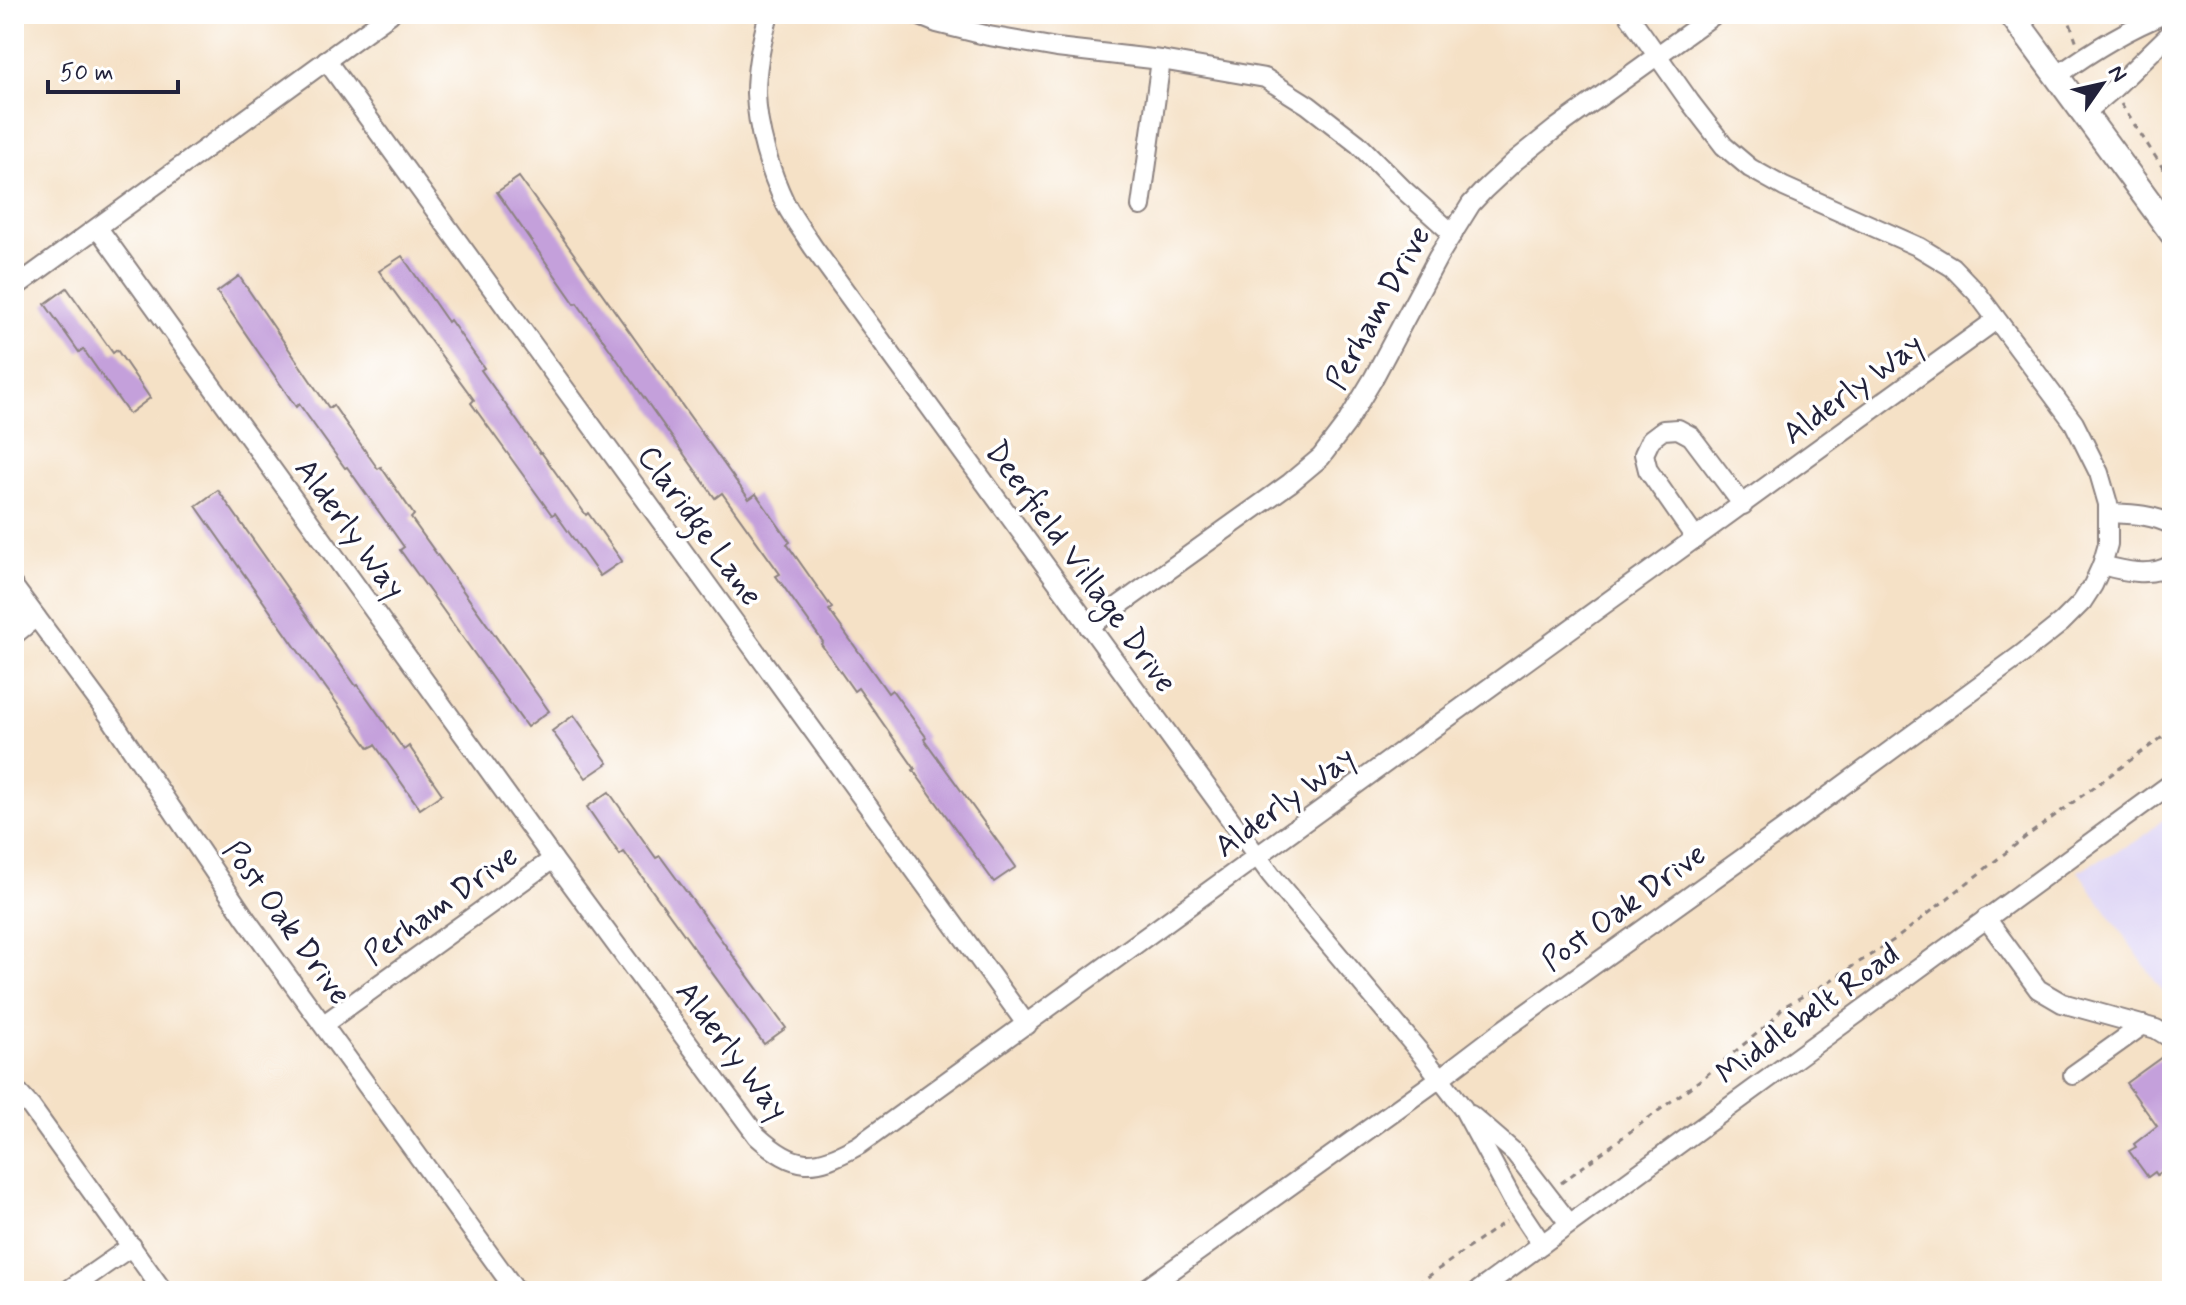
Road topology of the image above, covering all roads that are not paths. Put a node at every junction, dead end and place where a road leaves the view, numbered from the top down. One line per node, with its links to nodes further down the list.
1 (390, 14): 10 (street)
2 (769, 14): 28 (street, Deerfield Village Drive)
3 (915, 14): 11 (street)
4 (1628, 14): 9 (street, Post Oak Drive)
5 (1715, 14): 9 (street, Perham Drive)
6 (2011, 14): 12 (main road)
7 (2165, 14): 12 (street)
8 (2172, 32): 13 (street)
9 (1657, 55): 17 (street, Perham Drive); 19 (street, Post Oak Drive)
10 (326, 60): 15 (street); 35 (street, Claridge Lane)
11 (1161, 60): 14 (street); 17 (street)
12 (2057, 76): 13 (main road)
13 (2084, 114): 16 (main road)
14 (1141, 206)
15 (98, 228): 18 (street); 32 (street, Alderly Way)
16 (2171, 228)
17 (1453, 234): 28 (street, Perham Drive)
18 (14, 288)
19 (1996, 320): 20 (street, Alderly Way); 21 (street, Post Oak Drive)
20 (1743, 505): 23 (street, Alderly Way); 23 (street)
21 (2108, 513): 22 (street); 25 (street, Post Oak Drive)
22 (2172, 525)
23 (1696, 539): 31 (street, Alderly Way)
24 (2172, 564): 25 (street)
25 (2102, 565): 39 (street, Post Oak Drive)
26 (14, 587): 27 (street, Post Oak Drive)
27 (36, 617): 29 (street); 34 (street, Post Oak Drive)
28 (1089, 627): 31 (street, Deerfield Village Drive)
29 (14, 635)
30 (2172, 783): 33 (street, Middlebelt Road)
31 (1258, 857): 35 (street, Alderly Way); 39 (street, Deerfield Village Drive)
32 (553, 859): 34 (street, Perham Drive); 35 (street, Alderly Way)
33 (1986, 918): 36 (street); 42 (street, Middlebelt Road)
34 (324, 1024): 47 (street, Post Oak Drive)
35 (1027, 1025)
36 (2143, 1025): 37 (street); 38 (street)
37 (2172, 1039)
38 (2073, 1075)
39 (1440, 1078): 41 (street, Deerfield Village Drive); 48 (street, Post Oak Drive)
40 (14, 1088): 44 (street)
41 (1463, 1108): 42 (street, Deerfield Village Drive); 43 (street, Deerfield Village Drive)
42 (1569, 1223): 43 (street, Middlebelt Road)
43 (1542, 1244): 49 (street, Middlebelt Road)
44 (132, 1246): 45 (street); 46 (street)
45 (67, 1291)
46 (163, 1291)
47 (516, 1291)
48 (1143, 1291)
49 (1478, 1291)

